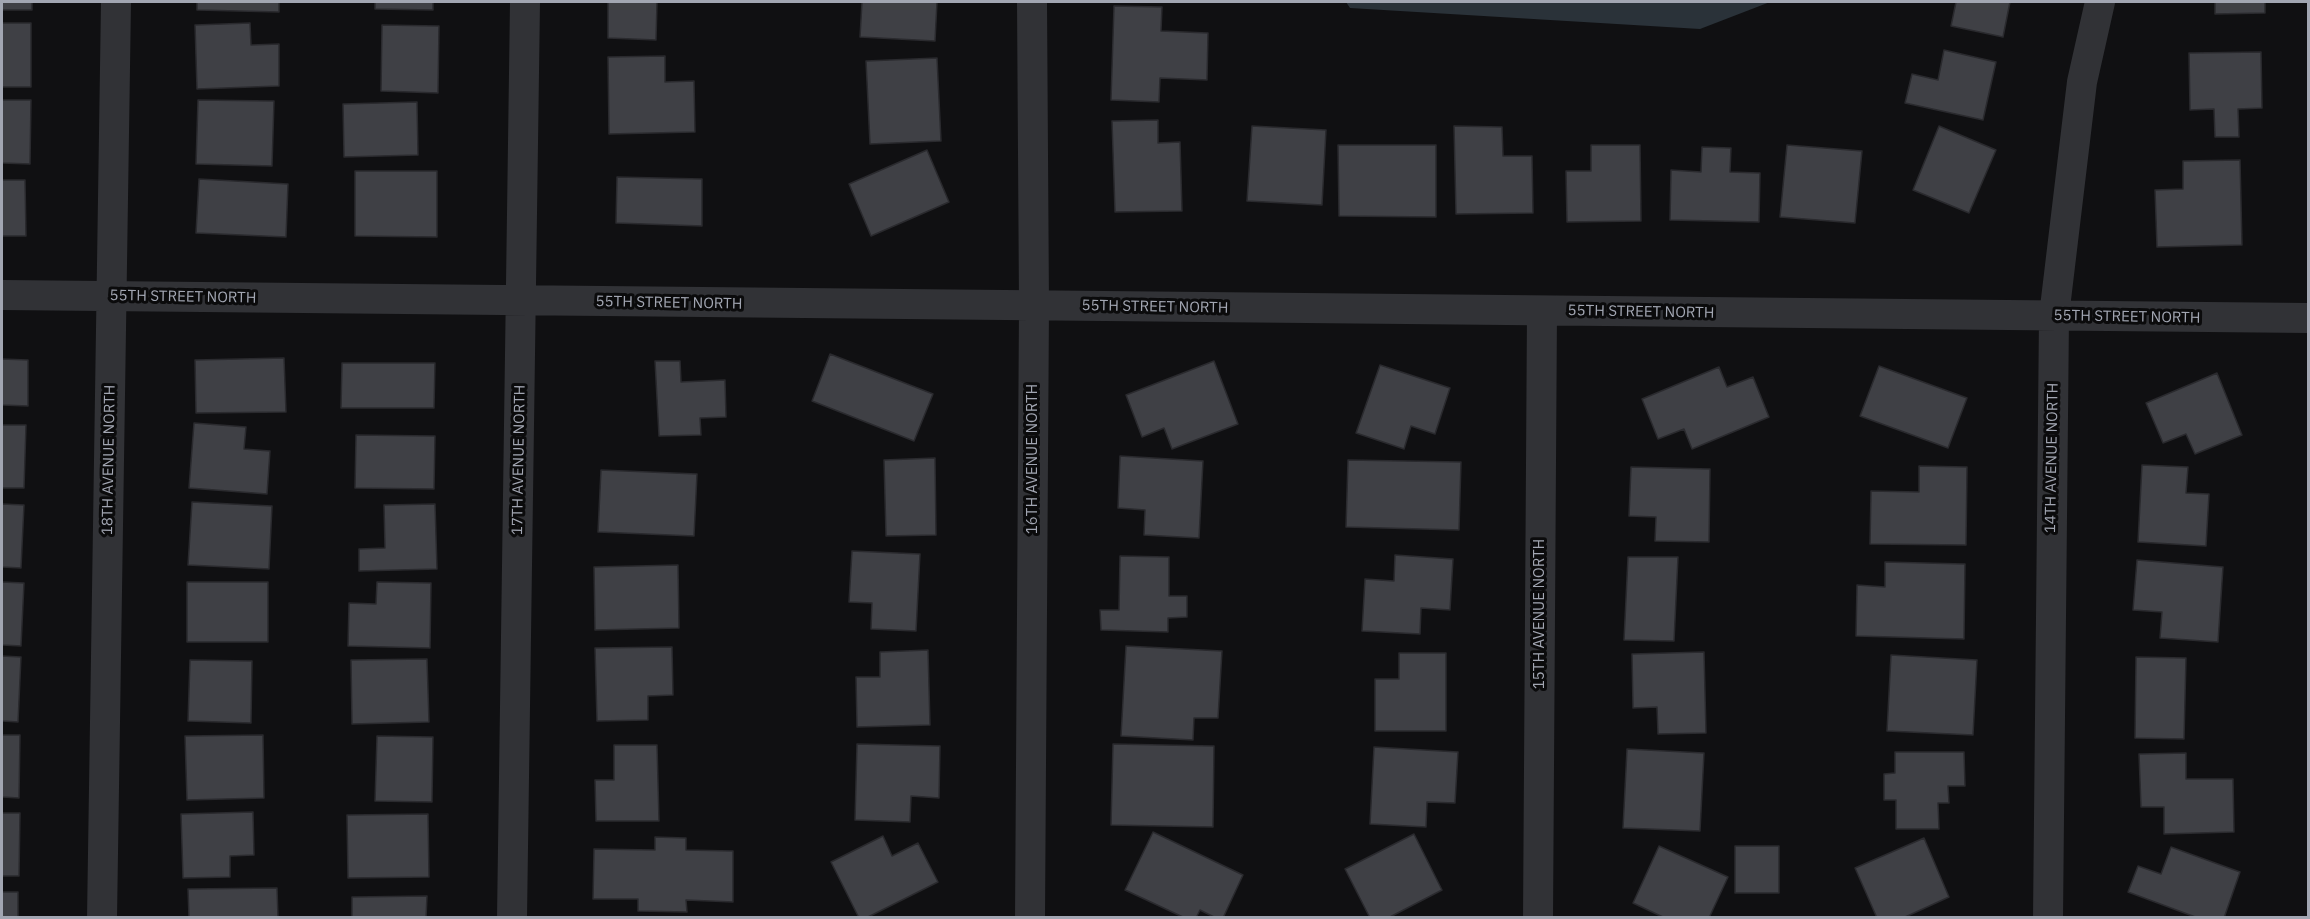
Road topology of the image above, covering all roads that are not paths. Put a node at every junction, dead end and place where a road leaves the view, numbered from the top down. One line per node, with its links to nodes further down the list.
1 (116, 2): 6 (street, 18TH AVENUE NORTH)
2 (525, 2): 7 (street, 17TH AVENUE NORTH)
3 (1032, 2): 8 (street, 16TH AVENUE NORTH)
4 (2100, 2): 10 (street, 14TH AVENUE NORTH)
5 (2, 295): 6 (street, 55TH STREET NORTH)
6 (112, 297): 7 (street, 55TH STREET NORTH); 12 (street, 18TH AVENUE NORTH)
7 (522, 301): 8 (street, 55TH STREET NORTH); 13 (street, 17TH AVENUE NORTH)
8 (1034, 306): 9 (street, 55TH STREET NORTH); 14 (street, 16TH AVENUE NORTH)
9 (1542, 311): 10 (street, 55TH STREET NORTH); 15 (street, 15TH AVENUE NORTH)
10 (2054, 316): 11 (street, 55TH STREET NORTH); 16 (street, 14TH AVENUE NORTH)
11 (2308, 318)
12 (102, 918)
13 (512, 918)
14 (1030, 918)
15 (1538, 918)
16 (2048, 918)

